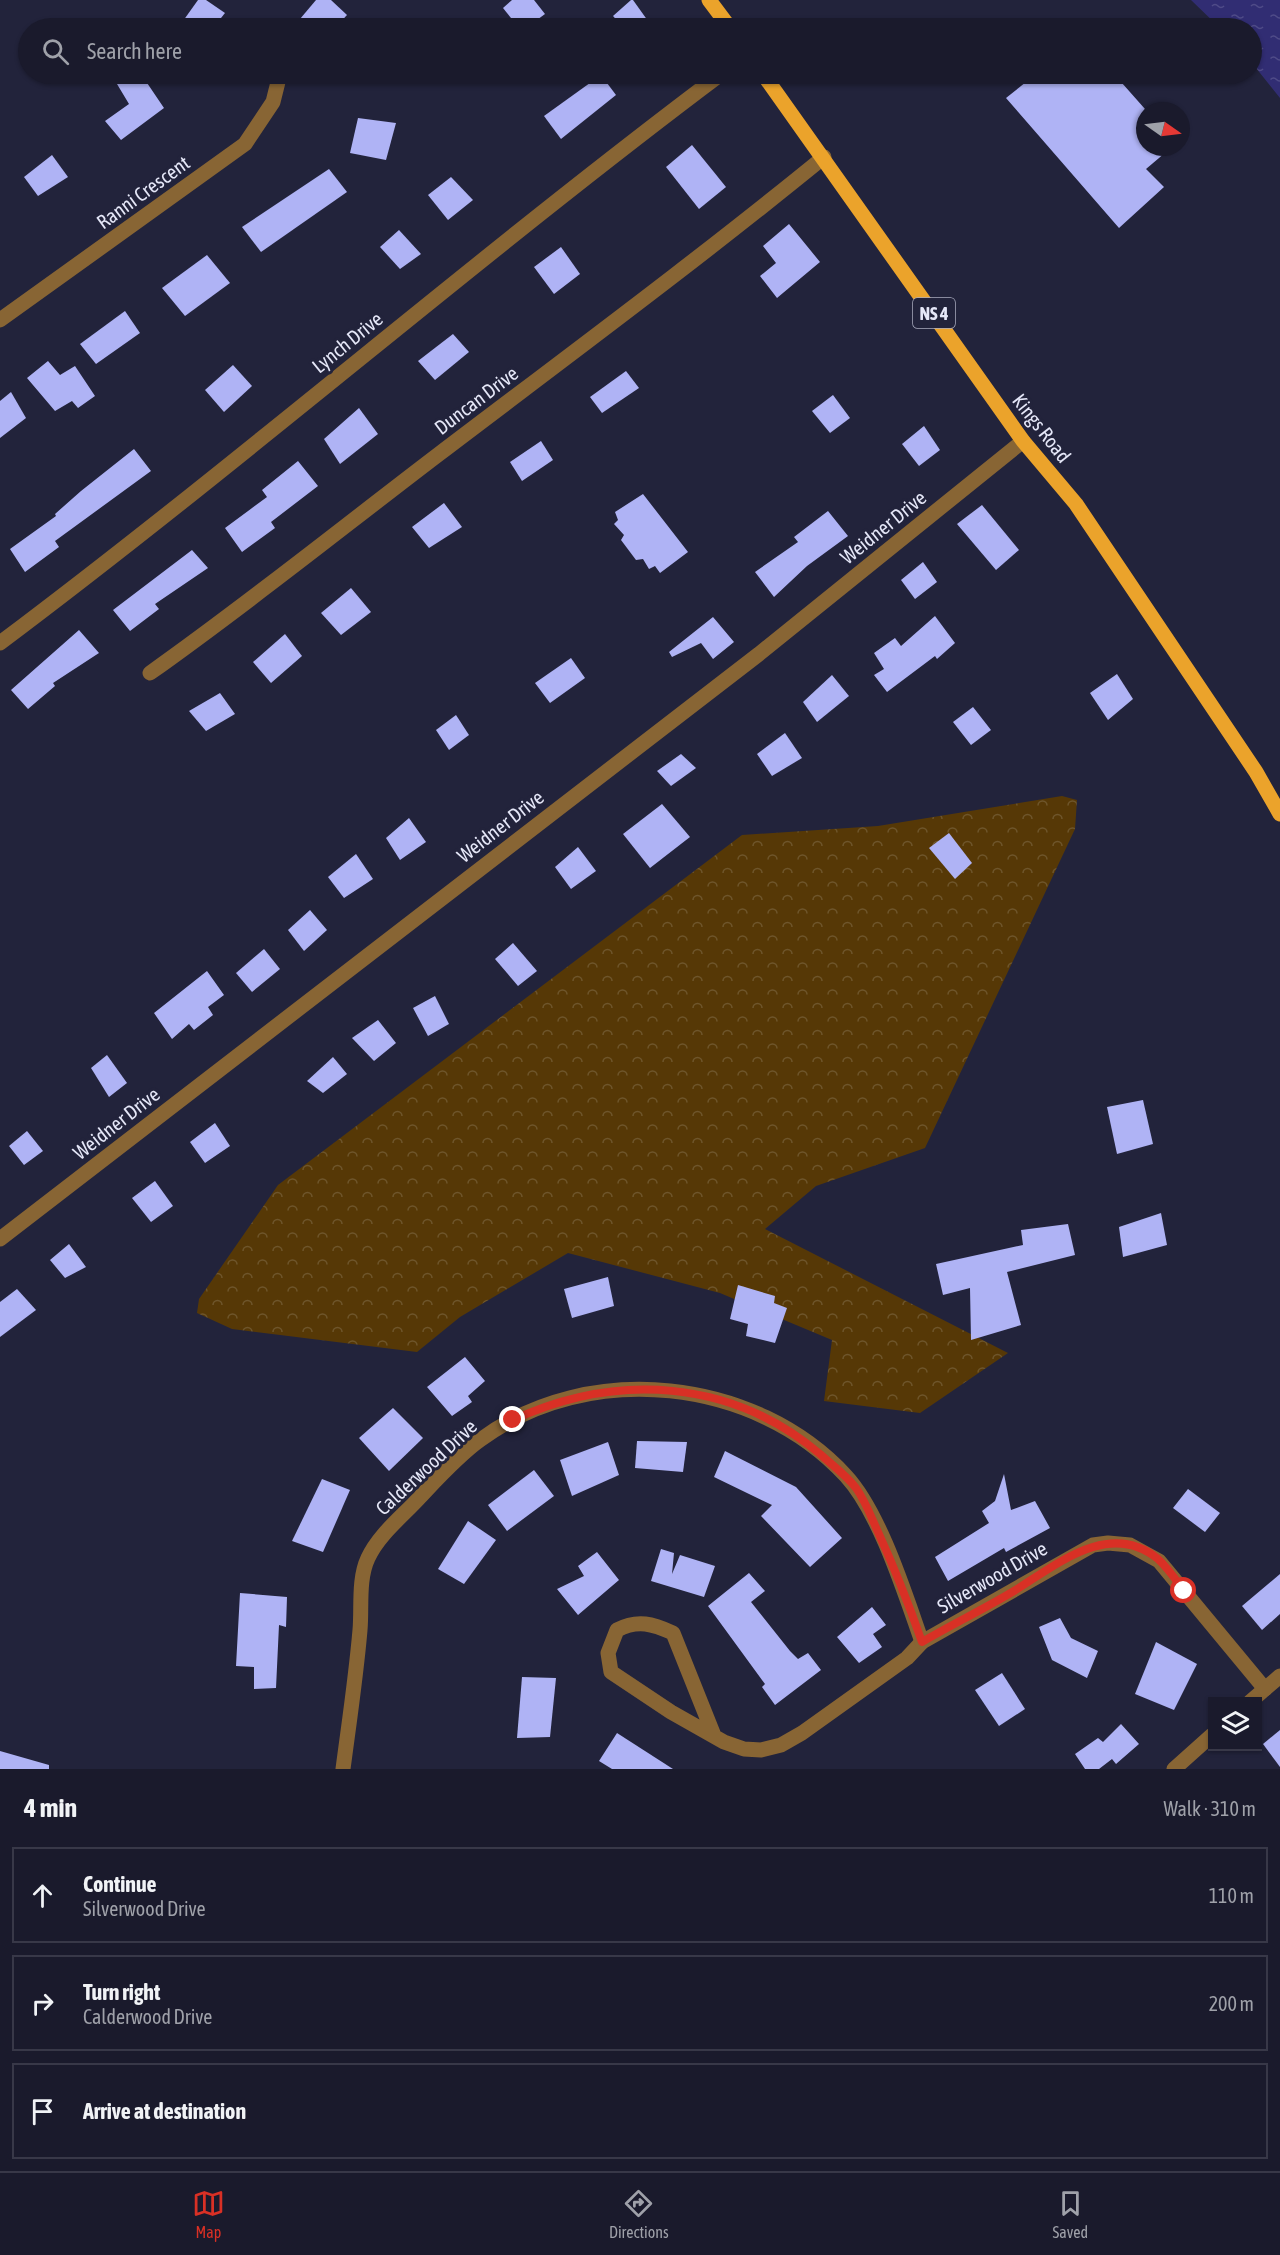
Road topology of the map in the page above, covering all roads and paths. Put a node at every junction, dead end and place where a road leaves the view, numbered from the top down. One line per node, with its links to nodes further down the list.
1 (708, 0): 2 (main road)
2 (722, 18)
3 (278, 84): 7 (street, Ranni Crescent)
4 (708, 84): 9 (street, Lynch Drive)
5 (770, 84): 6 (main road, Kings Road / NS 4)
6 (824, 157): 8 (main road, Kings Road / NS 4); 10 (street, Duncan Drive)
7 (0, 320)
8 (1023, 441): 11 (main road, Kings Road / NS 4); 12 (street, Weidner Drive)
9 (0, 643)
10 (150, 673)
11 (1280, 814)
12 (0, 1239)
13 (922, 1642): 15 (street, Silverwood Drive); 17 (street, Silverwood Drive); 19 (street, Calderwood Drive)
14 (1280, 1676): 15 (street)
15 (1265, 1689): 16 (street)
16 (1255, 1697)
17 (713, 1734): 17 (street, Silverwood Drive)
18 (1208, 1739): 20 (street)
19 (343, 1769)
20 (1174, 1769)

